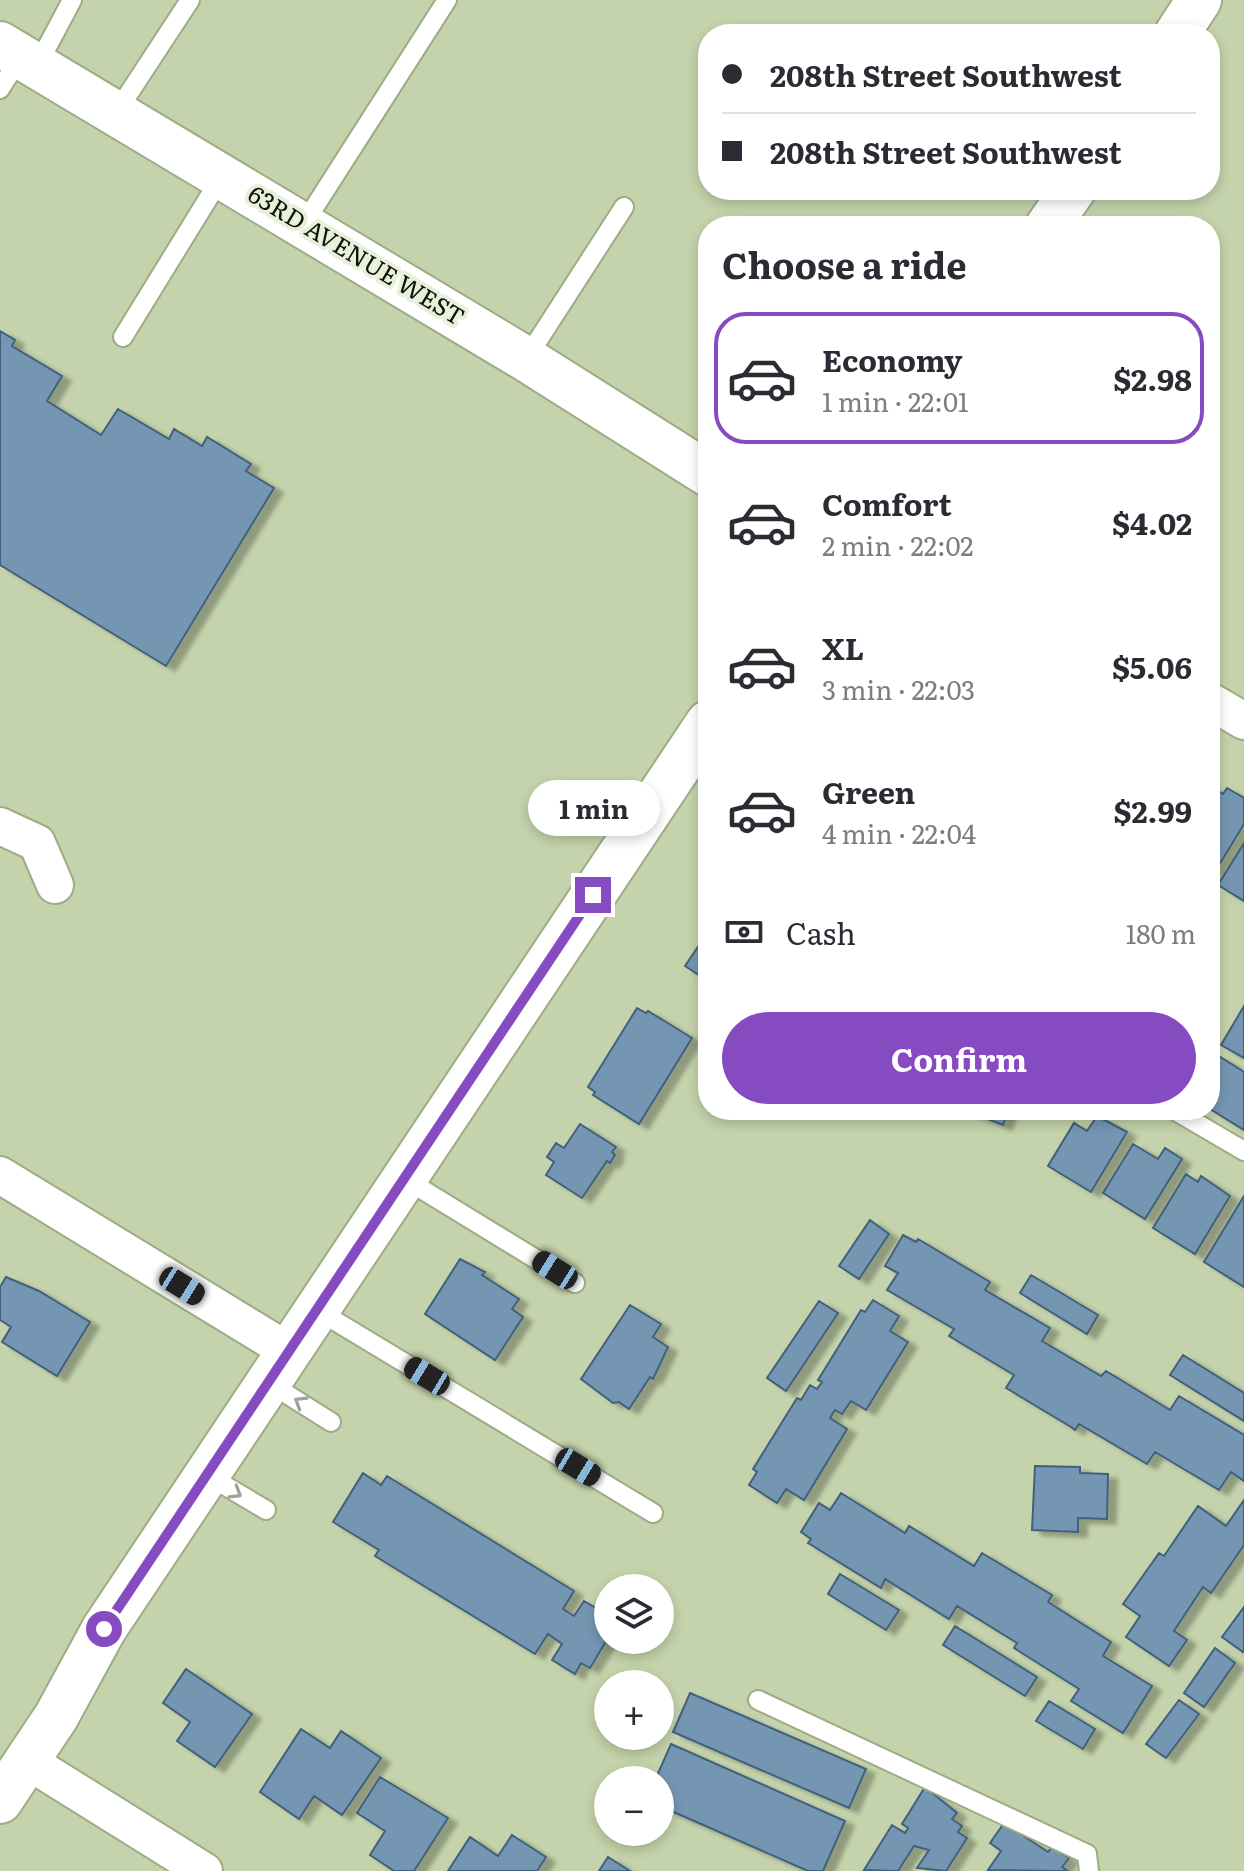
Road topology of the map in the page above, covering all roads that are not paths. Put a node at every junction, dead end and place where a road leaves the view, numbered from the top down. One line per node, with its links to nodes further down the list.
1 (72, 0): 6 (lane)
2 (190, 0): 7 (lane)
3 (447, 0): 10 (lane)
4 (1199, 0): 5 (street)
5 (1183, 24)
6 (14, 64): 7 (street, 63RD AVENUE WEST)
7 (116, 113): 8 (street, 63RD AVENUE WEST)
8 (222, 176): 10 (street, 63RD AVENUE WEST); 11 (lane)
9 (624, 207): 12 (lane)
10 (303, 225): 12 (street, 63RD AVENUE WEST)
11 (123, 337)
12 (526, 359): 13 (street, 63RD AVENUE WEST)
13 (698, 468)
14 (1220, 707): 15 (street)
15 (1244, 721)
16 (698, 738): 22 (street)
17 (0, 826): 18 (street)
18 (55, 885)
19 (1191, 1120): 20 (lane)
20 (1244, 1151)
21 (0, 1175): 25 (street)
22 (405, 1179): 23 (lane); 24 (street)
23 (575, 1283)
24 (317, 1310): 25 (street); 29 (lane)
25 (279, 1368): 26 (lane, one-way to 25); 27 (street)
26 (331, 1422)
27 (207, 1475): 28 (lane, one-way to 28); 31 (street)
28 (266, 1510)
29 (653, 1513)
30 (758, 1700): 34 (lane)
31 (26, 1760): 32 (street); 33 (street)
32 (0, 1801)
33 (204, 1871)
34 (1089, 1871)

